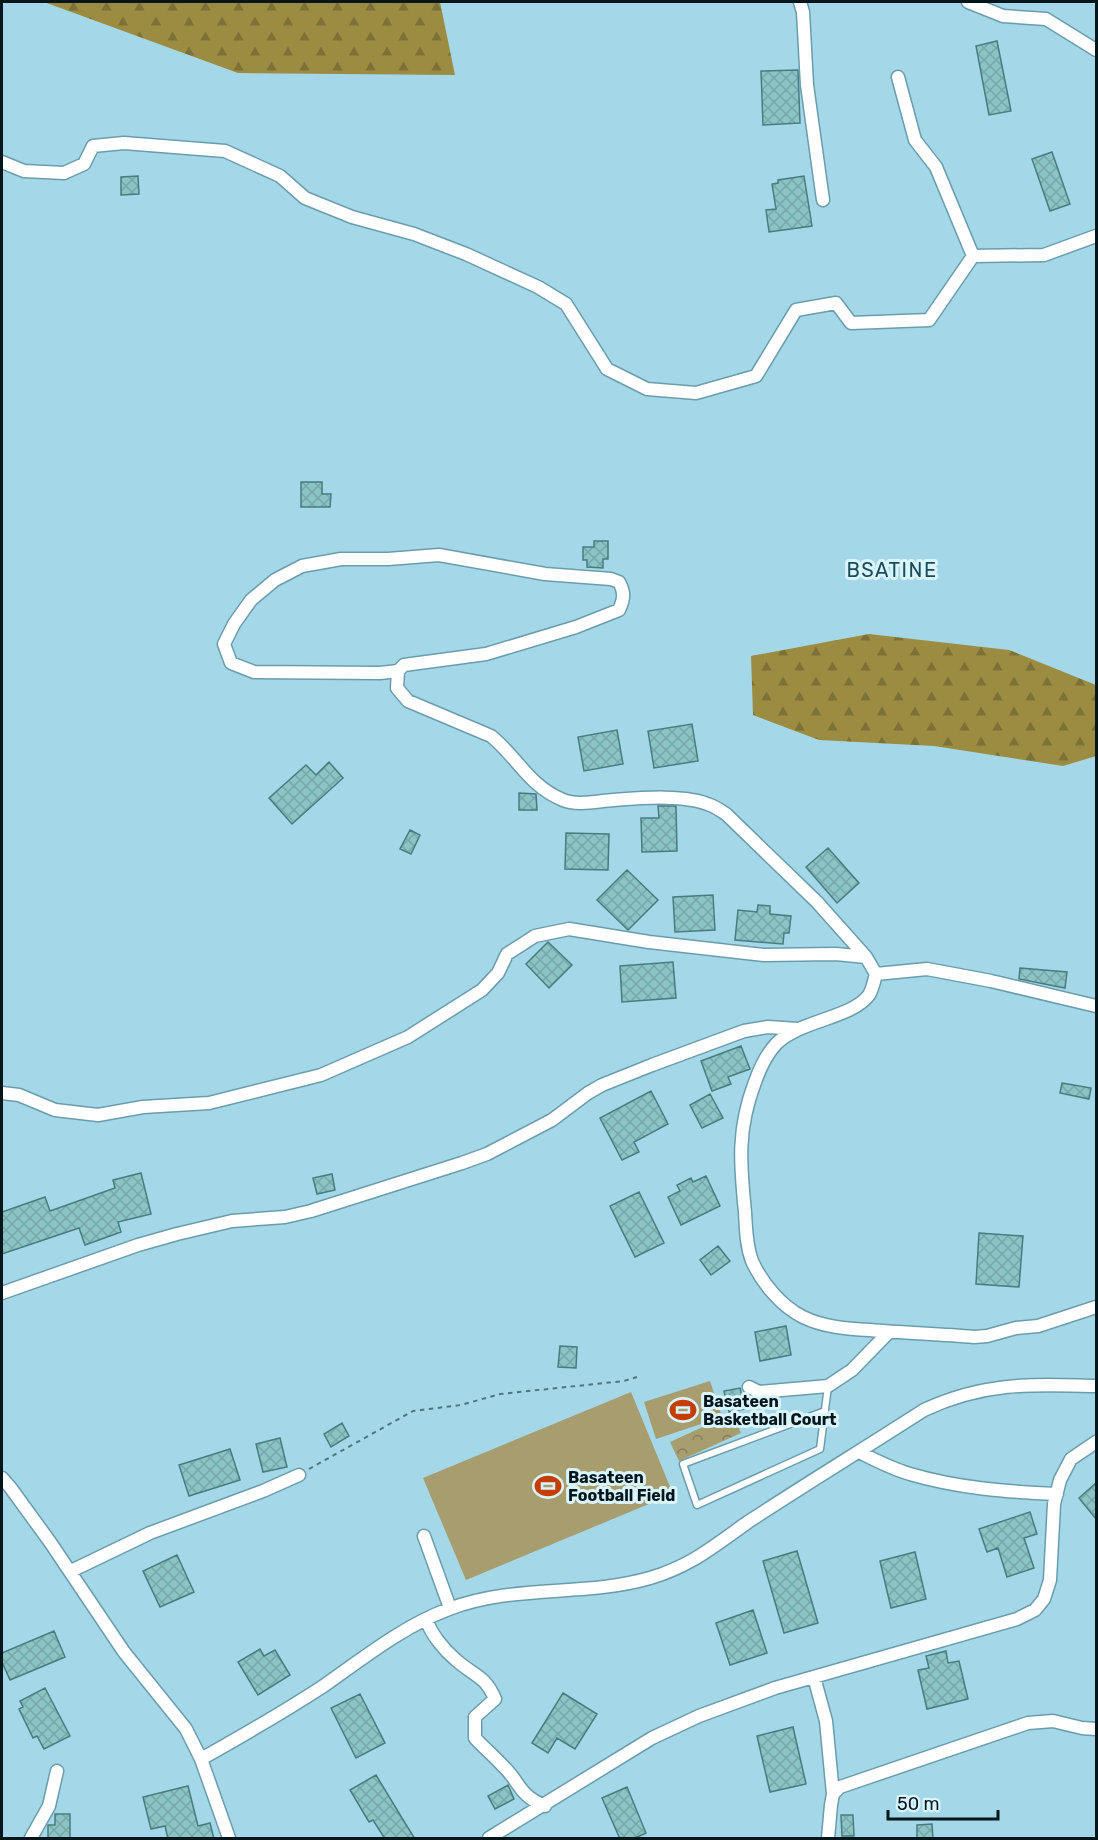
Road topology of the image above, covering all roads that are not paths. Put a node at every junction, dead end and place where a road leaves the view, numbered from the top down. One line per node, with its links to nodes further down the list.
1 (800, 2): 6 (street)
2 (968, 2): 3 (street)
3 (1096, 50)
4 (898, 77): 8 (street)
5 (2, 162): 8 (street)
6 (823, 200)
7 (1096, 236): 8 (street)
8 (973, 256)
9 (398, 671): 9 (street); 10 (street)
10 (866, 957): 11 (street); 14 (street)
11 (876, 974): 12 (street); 13 (street)
12 (1096, 1006)
13 (798, 1029): 15 (street); 17 (street)
14 (2, 1093)
15 (2, 1293)
16 (1096, 1307): 17 (street)
17 (889, 1332): 18 (street)
18 (828, 1386): 20 (street); 21 (lane)
19 (1096, 1386): 23 (street)
20 (749, 1387)
21 (825, 1412): 21 (lane)
22 (1096, 1442): 26 (street)
23 (859, 1452): 26 (street); 29 (street)
24 (299, 1475): 28 (street)
25 (2, 1478): 28 (street)
26 (1057, 1494): 31 (street)
27 (424, 1536): 29 (street)
28 (71, 1572): 33 (street)
29 (450, 1608): 30 (street)
30 (426, 1619): 33 (street); 36 (street)
31 (814, 1677): 35 (street); 36 (street)
32 (1096, 1729): 35 (street)
33 (201, 1759): 38 (street)
34 (57, 1771): 37 (street)
35 (833, 1794): 40 (street)
36 (545, 1806): 39 (street)
37 (31, 1839)
38 (229, 1839)
39 (489, 1839)
40 (828, 1839)

